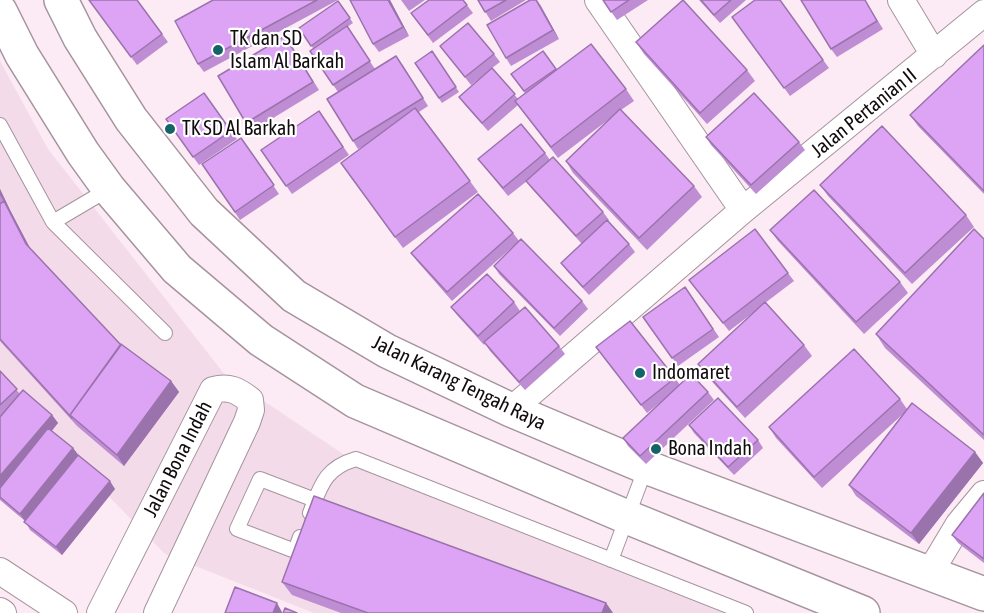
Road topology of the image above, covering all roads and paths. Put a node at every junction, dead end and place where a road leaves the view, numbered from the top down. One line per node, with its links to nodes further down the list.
1 (61, 0): 12 (main road, Jalan Karang Tengah Raya)
2 (598, 0): 9 (street)
3 (901, 0): 6 (street)
4 (0, 11): 8 (main road)
5 (984, 14): 6 (street, Jalan Pertanian II)
6 (934, 56): 9 (street, Jalan Pertanian II)
7 (0, 125): 10 (lane)
8 (110, 189): 10 (lane); 16 (main road)
9 (742, 210): 12 (street, Jalan Pertanian II)
10 (53, 222): 11 (lane)
11 (165, 333)
12 (511, 410): 13 (main road, Jalan Karang Tengah Raya)
13 (646, 467): 16 (lane); 19 (main road, Jalan Karang Tengah Raya)
14 (984, 494): 19 (street)
15 (315, 500): 15 (lane); 17 (lane)
16 (627, 517): 17 (lane); 25 (main road)
17 (611, 560): 24 (lane)
18 (0, 571): 21 (street)
19 (929, 574): 20 (main road, Jalan Karang Tengah Raya)
20 (984, 594)
21 (64, 613)
22 (100, 613): 23 (street, Jalan Bona Indah)
23 (157, 613)
24 (746, 613)
25 (862, 613)

